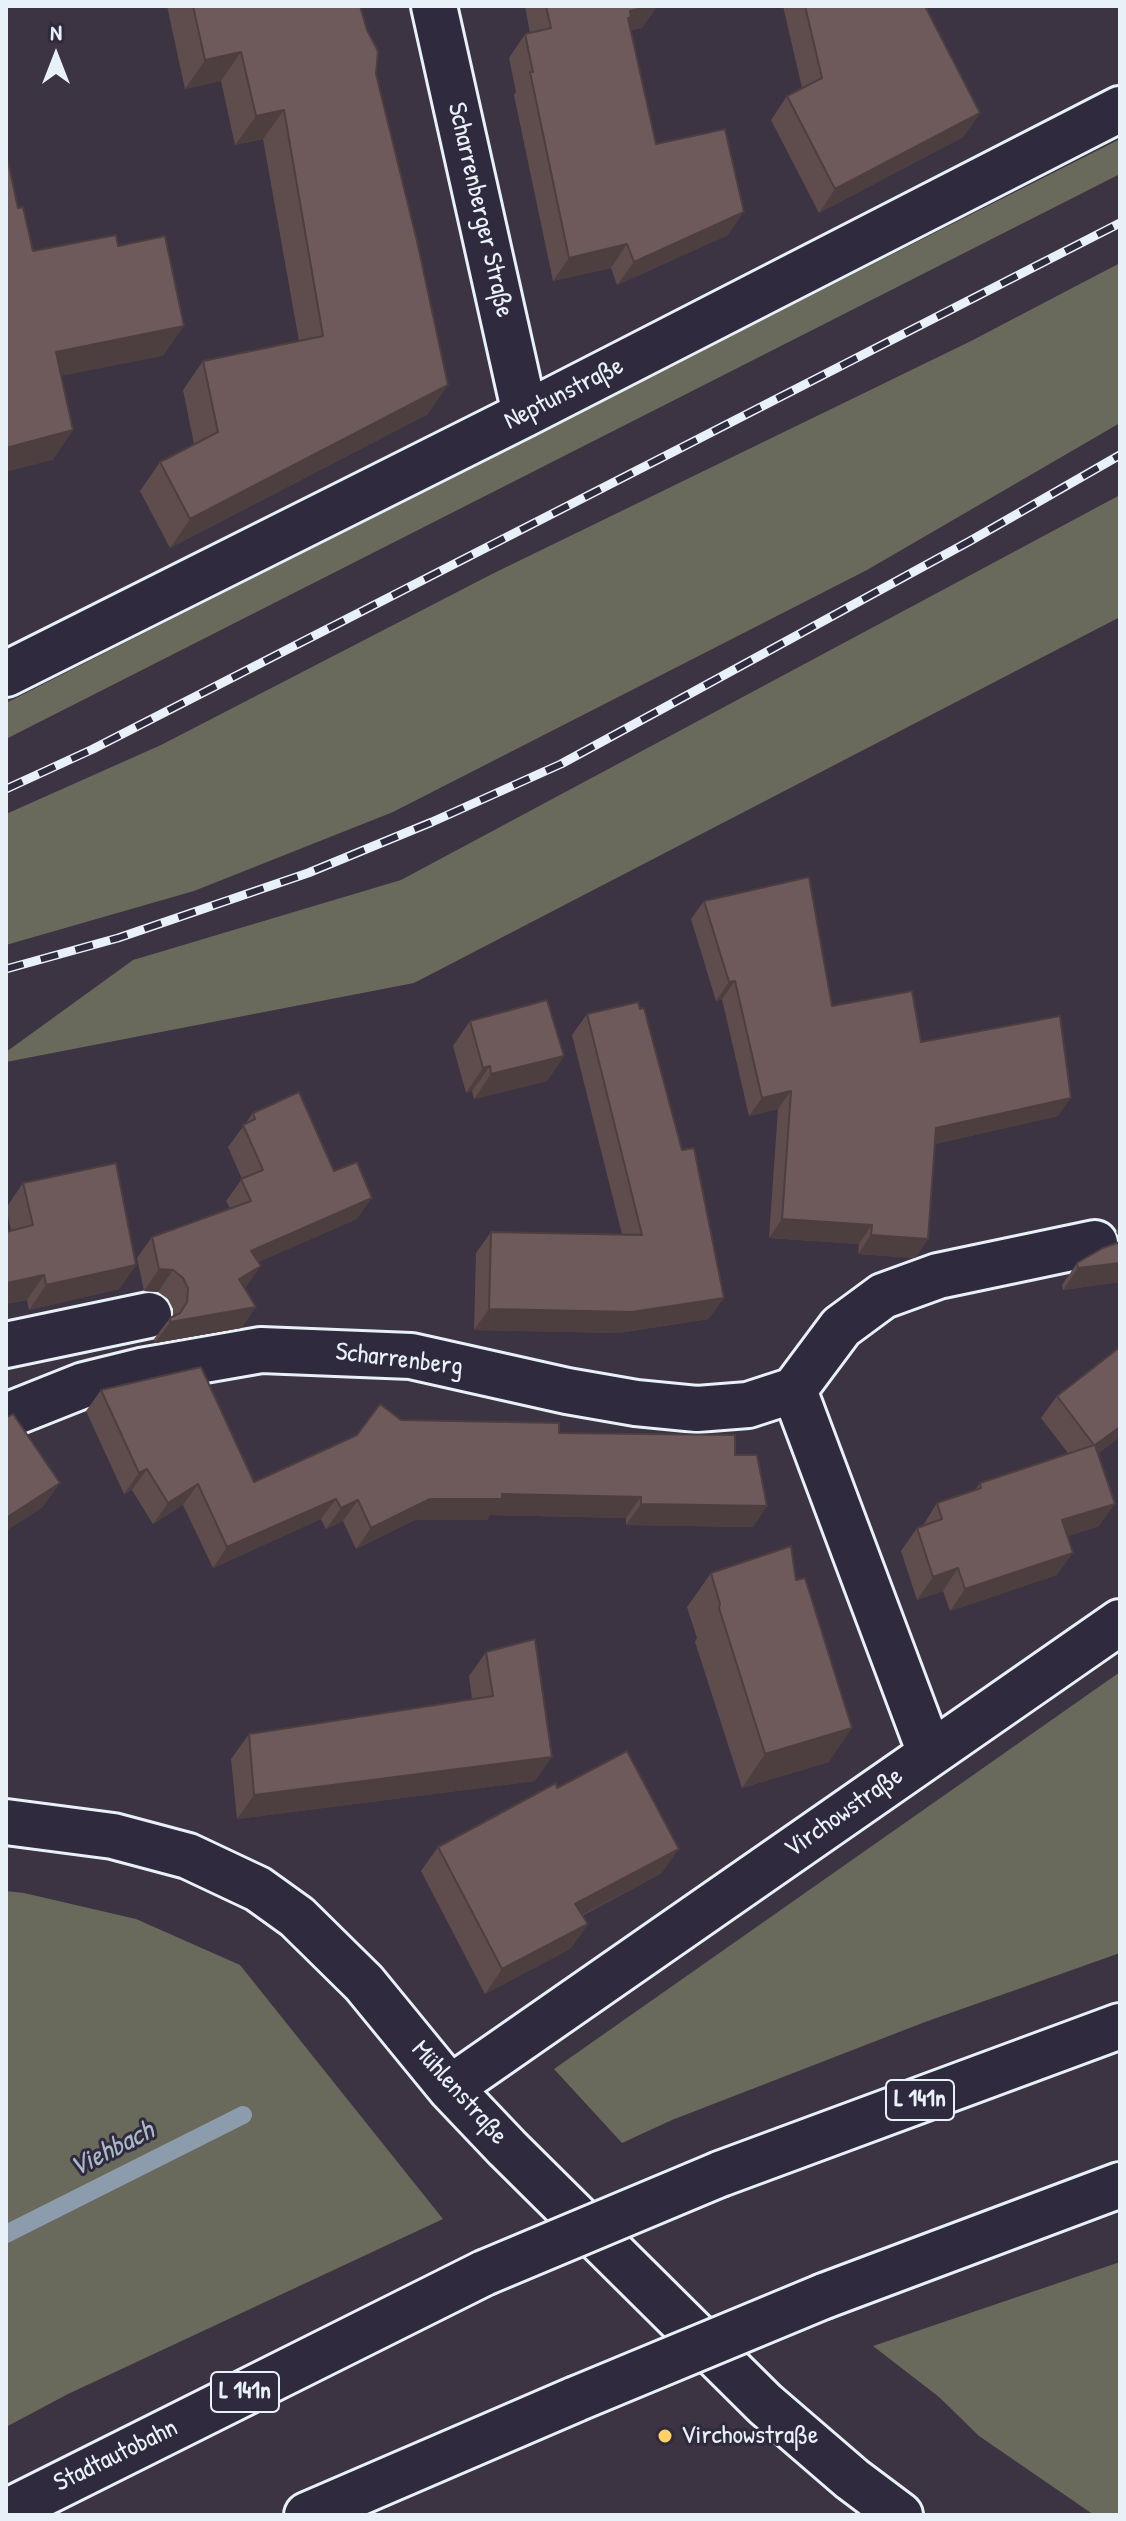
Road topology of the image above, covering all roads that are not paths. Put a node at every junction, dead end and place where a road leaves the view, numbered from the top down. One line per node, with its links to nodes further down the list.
1 (434, 6): 3 (main road, Scharrenberger Straße)
2 (1120, 109): 3 (main road, Neptunstraße)
3 (525, 414): 4 (main road, Neptunstraße)
4 (6, 674)
5 (1095, 1243): 8 (main road)
6 (149, 1315): 7 (main road)
7 (6, 1345)
8 (794, 1390): 9 (main road, Scharrenberg); 11 (main road)
9 (6, 1416)
10 (1120, 1622): 11 (main road, Virchowstraße)
11 (930, 1753): 14 (main road, Virchowstraße)
12 (6, 1822): 14 (main road, Mühlenstraße)
13 (1120, 2026): 17 (main road, Stadtautobahn / L 141n, bridge)
14 (450, 2088): 16 (main road, Mühlenstraße)
15 (1120, 2185): 18 (main road, bridge)
16 (845, 2497): 19 (main road, Mühlenstraße)
17 (6, 2512)
18 (307, 2515)
19 (900, 2515)

